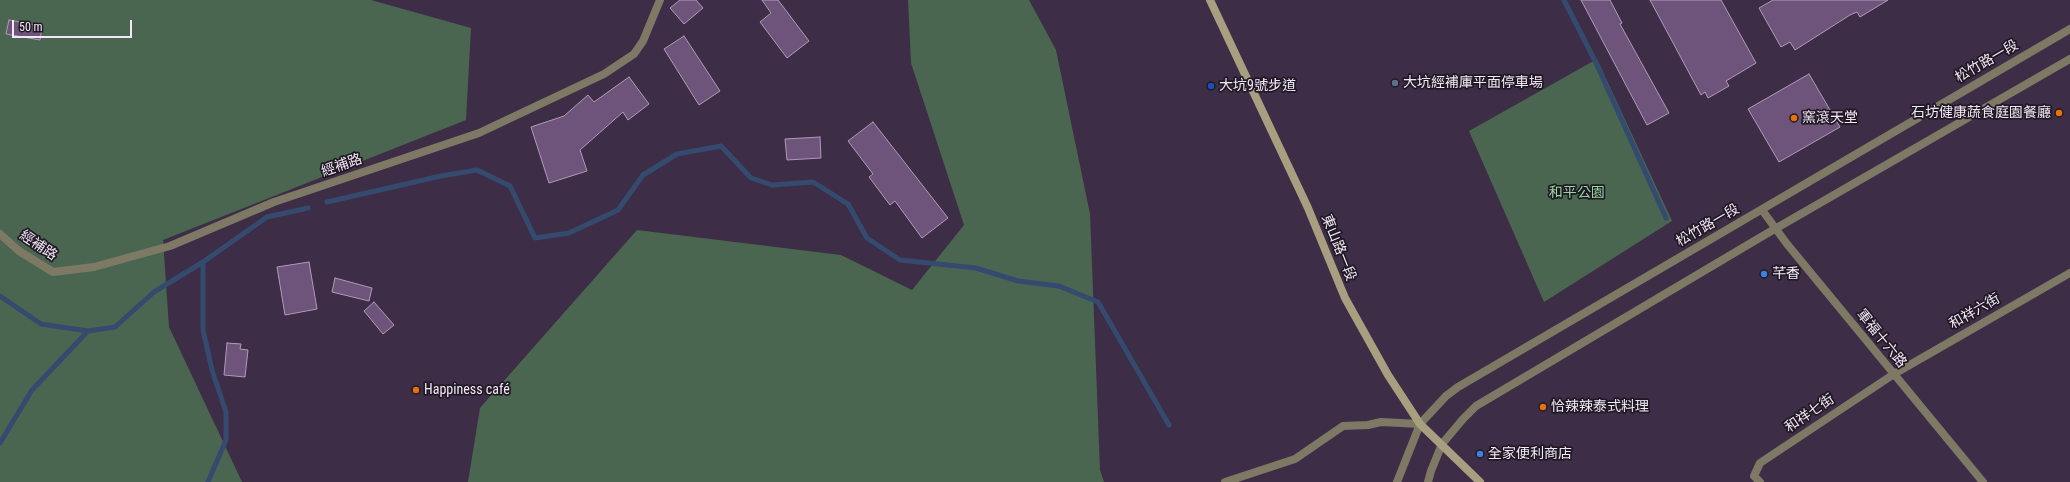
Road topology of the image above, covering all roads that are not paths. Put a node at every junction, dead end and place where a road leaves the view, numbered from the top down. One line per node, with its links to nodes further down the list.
1 (660, 0): 7 (street, 經補路)
2 (1210, 0): 10 (main road, 東山路一段)
3 (2070, 28): 5 (street, 松竹路一段)
4 (2070, 59): 6 (street)
5 (1762, 210): 6 (street, 軍福十六路); 10 (street, 松竹路一段)
6 (1776, 229): 9 (street, 軍福十六路); 11 (street)
7 (0, 234)
8 (2070, 273): 9 (street, 和祥六街)
9 (1894, 374): 16 (street, 和祥七街); 17 (street, 軍福十六路)
10 (1420, 424): 11 (main road, 東山路一段); 12 (street); 13 (street, 松竹路一段)
11 (1442, 444): 14 (street); 15 (main road, 東山路一段)
12 (1225, 482)
13 (1397, 482)
14 (1428, 482)
15 (1480, 482)
16 (1760, 482)
17 (1983, 482)

